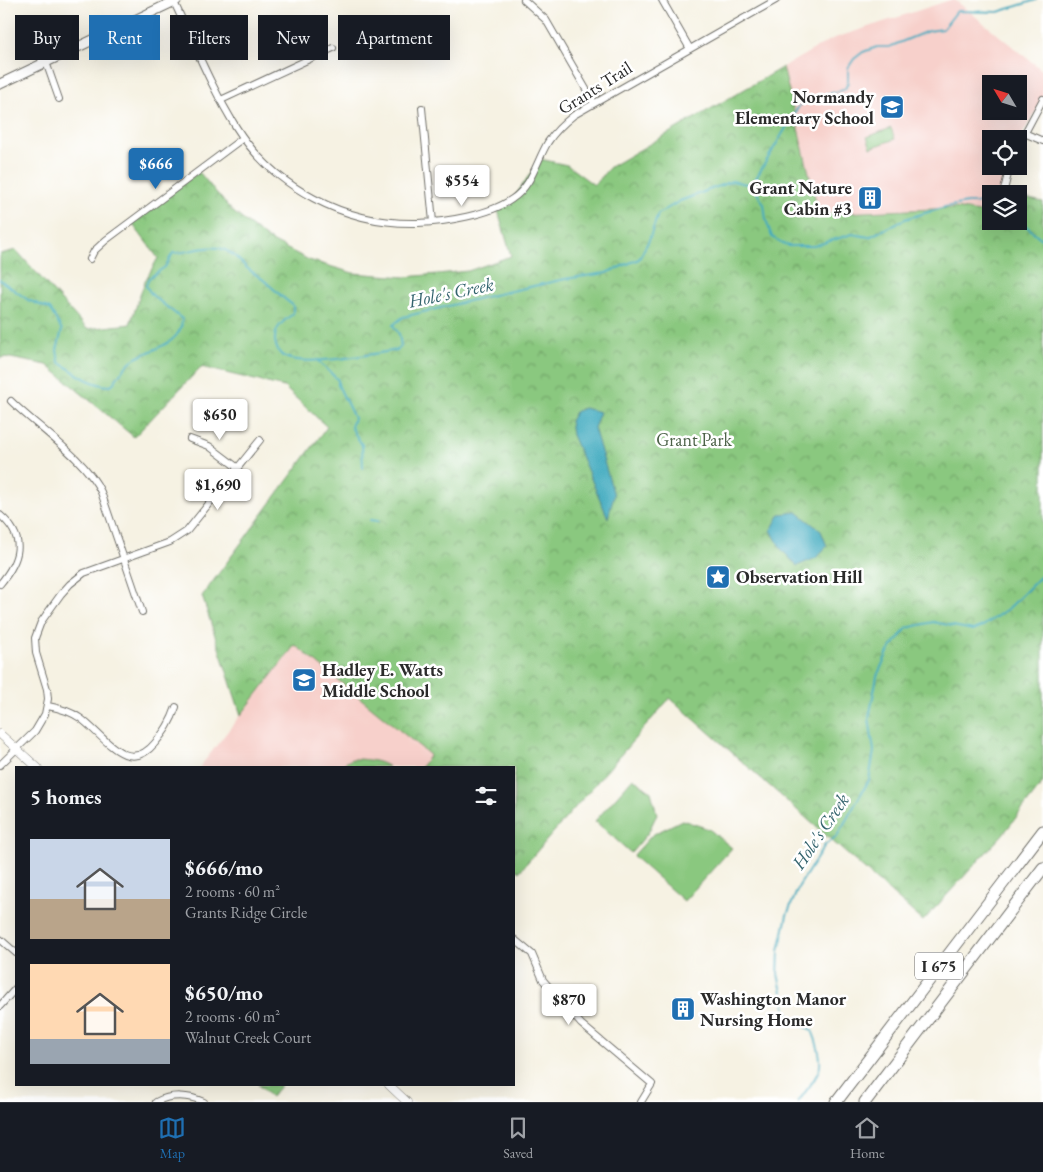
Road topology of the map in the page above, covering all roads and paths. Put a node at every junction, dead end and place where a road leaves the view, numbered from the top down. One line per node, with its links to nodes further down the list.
1 (524, 0): 12 (street)
2 (662, 0): 6 (street)
3 (776, 0): 6 (street, Grants Trail)
4 (175, 1): 7 (main road); 11 (street, Grants Trail)
5 (333, 48): 11 (street)
6 (690, 49): 12 (street, Grants Trail)
7 (45, 62): 8 (main road); 9 (street)
8 (0, 84)
9 (59, 99)
10 (1043, 99): 14 (street)
11 (221, 100): 16 (street, Grants Trail)
12 (594, 103): 18 (street, Grants Trail)
13 (422, 108): 18 (street)
14 (1026, 130)
15 (1027, 134): 17 (street)
16 (243, 138): 18 (street, Grants Trail); 19 (street)
17 (1043, 141)
18 (433, 222)
19 (90, 259)
20 (11, 402): 25 (street)
21 (190, 439): 23 (street)
22 (260, 440): 23 (street)
23 (238, 468): 25 (street)
24 (0, 515): 26 (street)
25 (125, 558): 27 (street); 28 (street)
26 (0, 584)
27 (142, 612)
28 (48, 706): 29 (street); 31 (street)
29 (176, 707)
30 (0, 734): 31 (street)
31 (18, 750): 32 (street); 33 (street)
32 (0, 765)
33 (36, 766)
34 (1043, 831): 46 (highway, I 675)
35 (1043, 868): 47 (highway, I 675)
36 (0, 939): 38 (street)
37 (515, 940): 45 (street)
38 (15, 952)
39 (15, 989): 40 (street)
40 (0, 1006)
41 (390, 1086): 44 (street)
42 (156, 1102): 43 (street)
43 (204, 1102)
44 (407, 1102)
45 (641, 1102)
46 (836, 1102)
47 (865, 1102)

